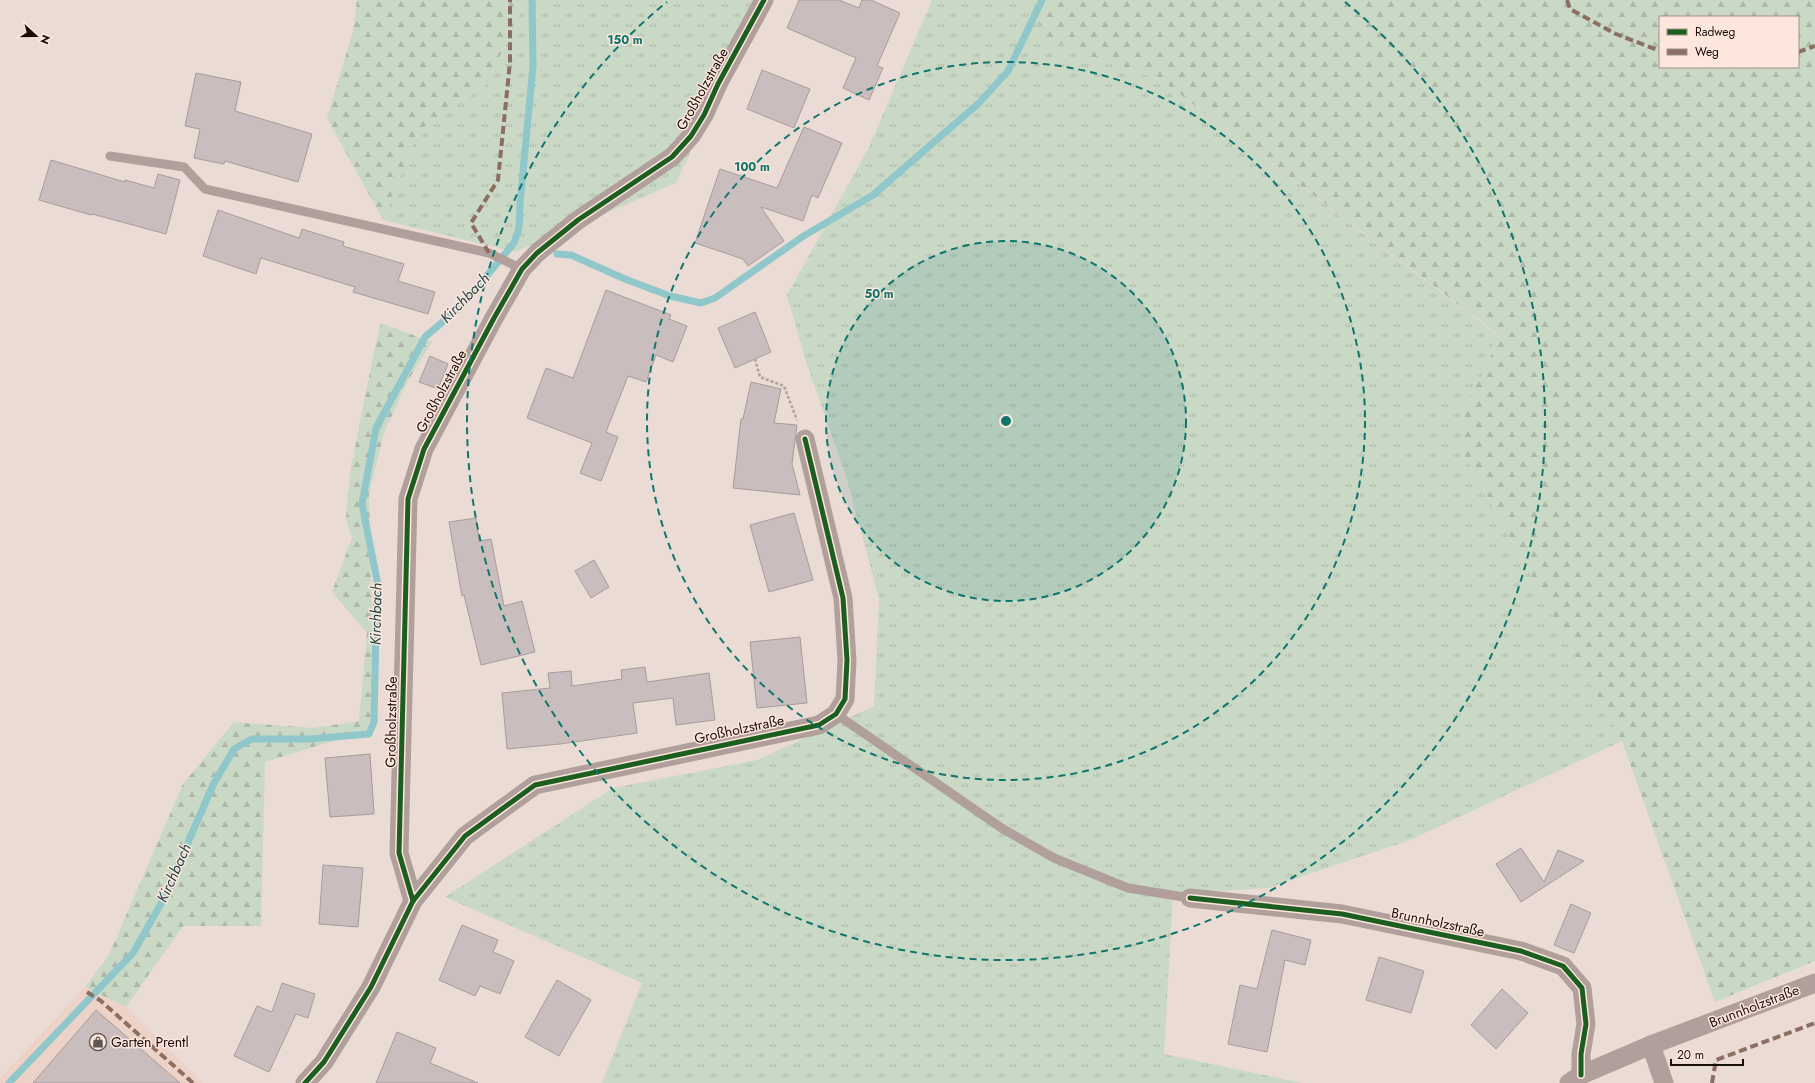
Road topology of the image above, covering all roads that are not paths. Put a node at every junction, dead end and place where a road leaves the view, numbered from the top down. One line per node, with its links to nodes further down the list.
1 (764, 0): 3 (street, Großholzstraße)
2 (110, 156): 3 (lane)
3 (522, 269): 7 (street, Großholzstraße)
4 (805, 439): 5 (street)
5 (836, 714): 6 (lane); 7 (street, Großholzstraße)
6 (1190, 898): 10 (street, Brunnholzstraße)
7 (413, 901): 11 (street, Großholzstraße)
8 (1815, 983): 9 (street, Brunnholzstraße)
9 (1651, 1045): 10 (street, Brunnholzstraße); 12 (street)
10 (1575, 1079)
11 (305, 1083)
12 (1664, 1083)

